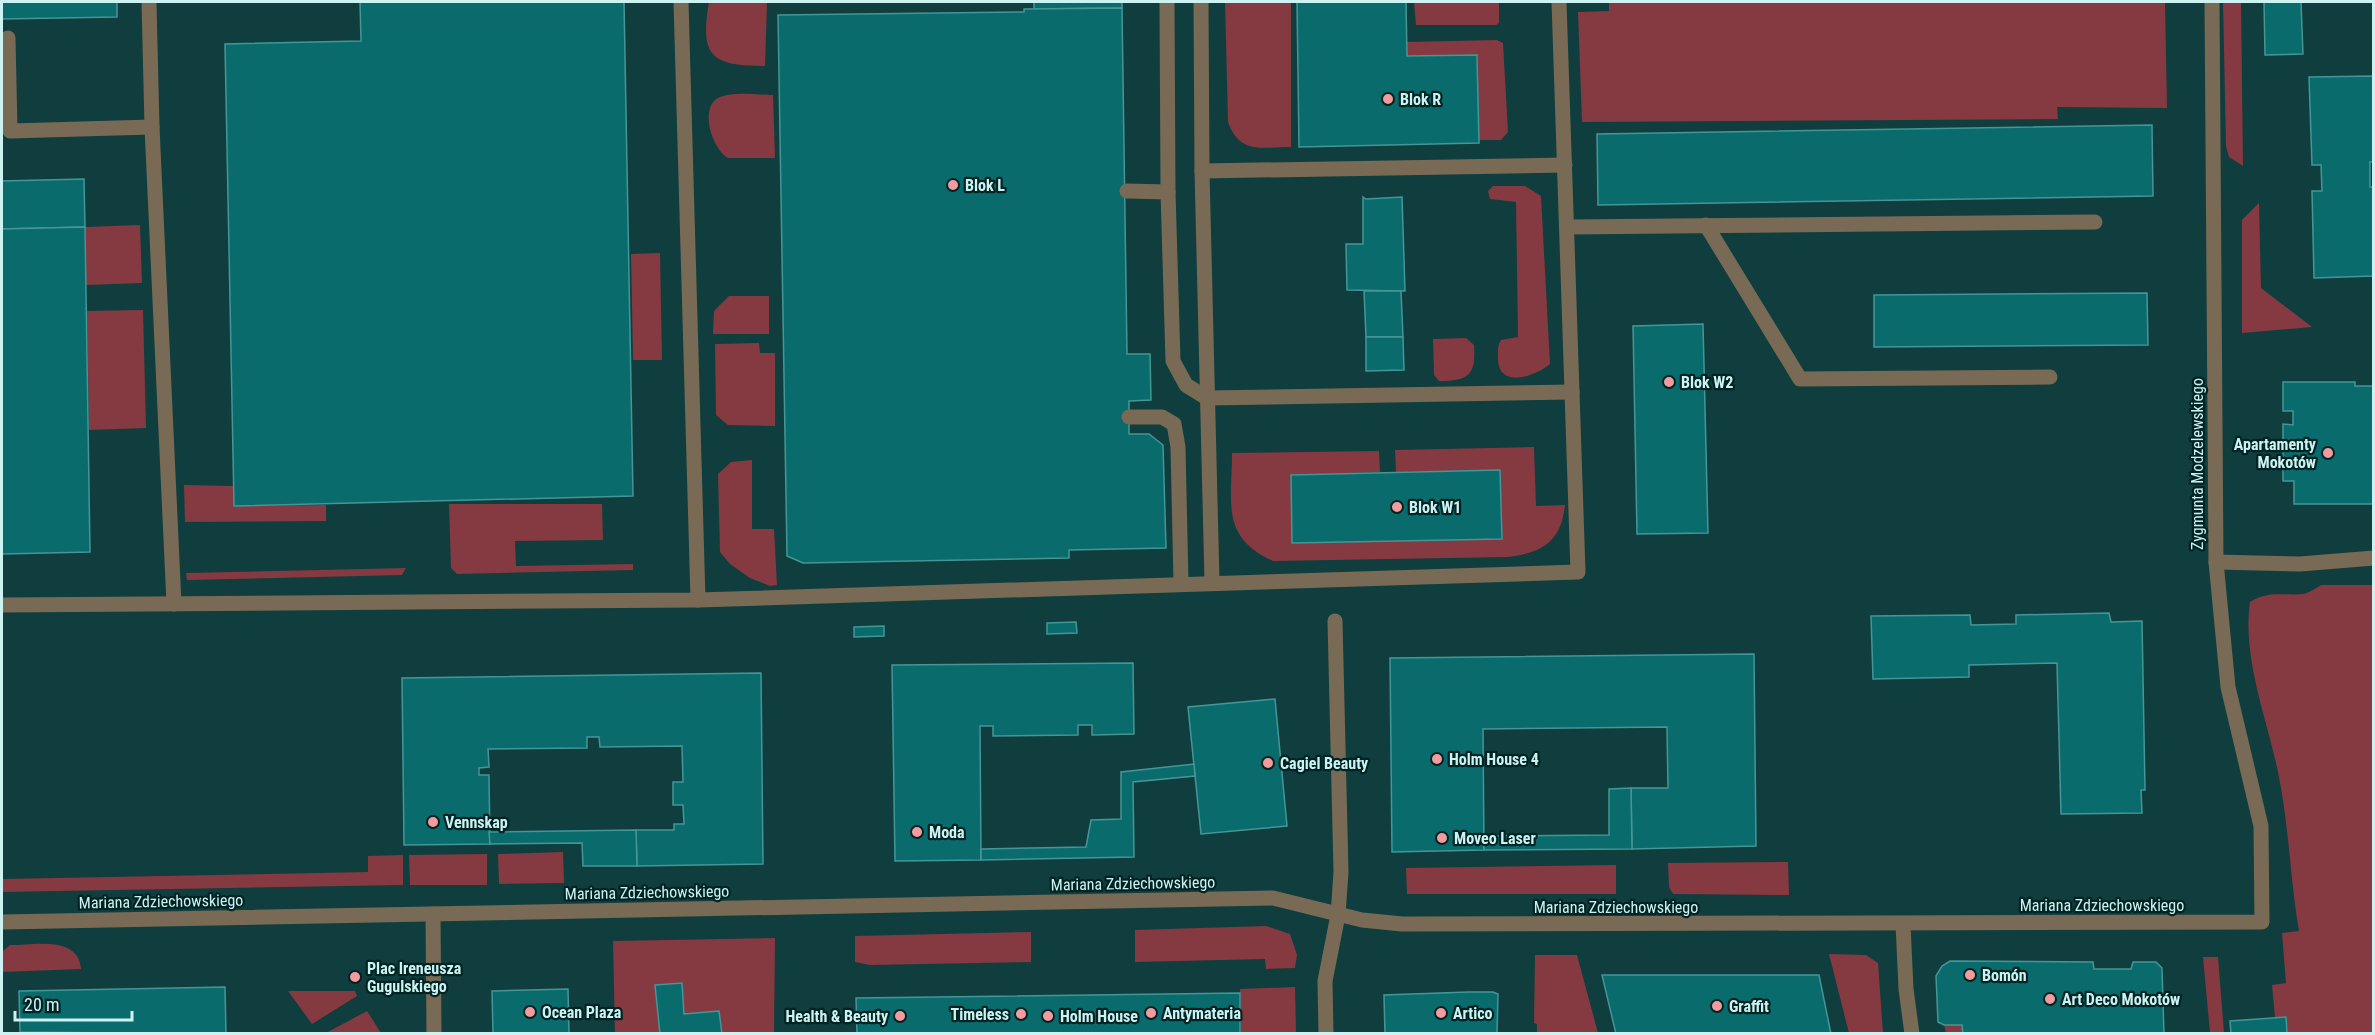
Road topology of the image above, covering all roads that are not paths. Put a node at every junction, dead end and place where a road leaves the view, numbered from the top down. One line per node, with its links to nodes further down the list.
1 (149, 2): 8 (street)
2 (681, 2): 24 (street)
3 (1167, 2): 12 (street)
4 (1201, 2): 10 (street)
5 (1559, 2): 9 (street)
6 (2212, 2): 21 (street, Zygmunta Modzelewskiego)
7 (8, 38): 8 (street)
8 (152, 127): 25 (street)
9 (1565, 165): 10 (street); 15 (street)
10 (1202, 171): 18 (street)
11 (1126, 191): 12 (street)
12 (1168, 192): 18 (street)
13 (2095, 222): 14 (street)
14 (1706, 225): 15 (street); 16 (street)
15 (1567, 227): 17 (street)
16 (2050, 377)
17 (1572, 392): 18 (street); 22 (street)
18 (1207, 398): 22 (street)
19 (1129, 417): 23 (street)
20 (2373, 558): 21 (street)
21 (2216, 562): 31 (street, Zygmunta Modzelewskiego)
22 (1212, 582): 23 (street)
23 (1181, 584): 24 (street)
24 (698, 600): 25 (street)
25 (174, 604): 26 (street)
26 (2, 605)
27 (1335, 621): 29 (street)
28 (433, 914): 29 (street, Mariana Zdziechowskiego); 30 (street, Mariana Zdziechowskiego); 33 (street)
29 (1338, 915): 32 (street, Mariana Zdziechowskiego); 34 (street)
30 (2, 922)
31 (2262, 922): 32 (street, Mariana Zdziechowskiego)
32 (1903, 924): 35 (street)
33 (434, 1034)
34 (1326, 1034)
35 (1912, 1034)

